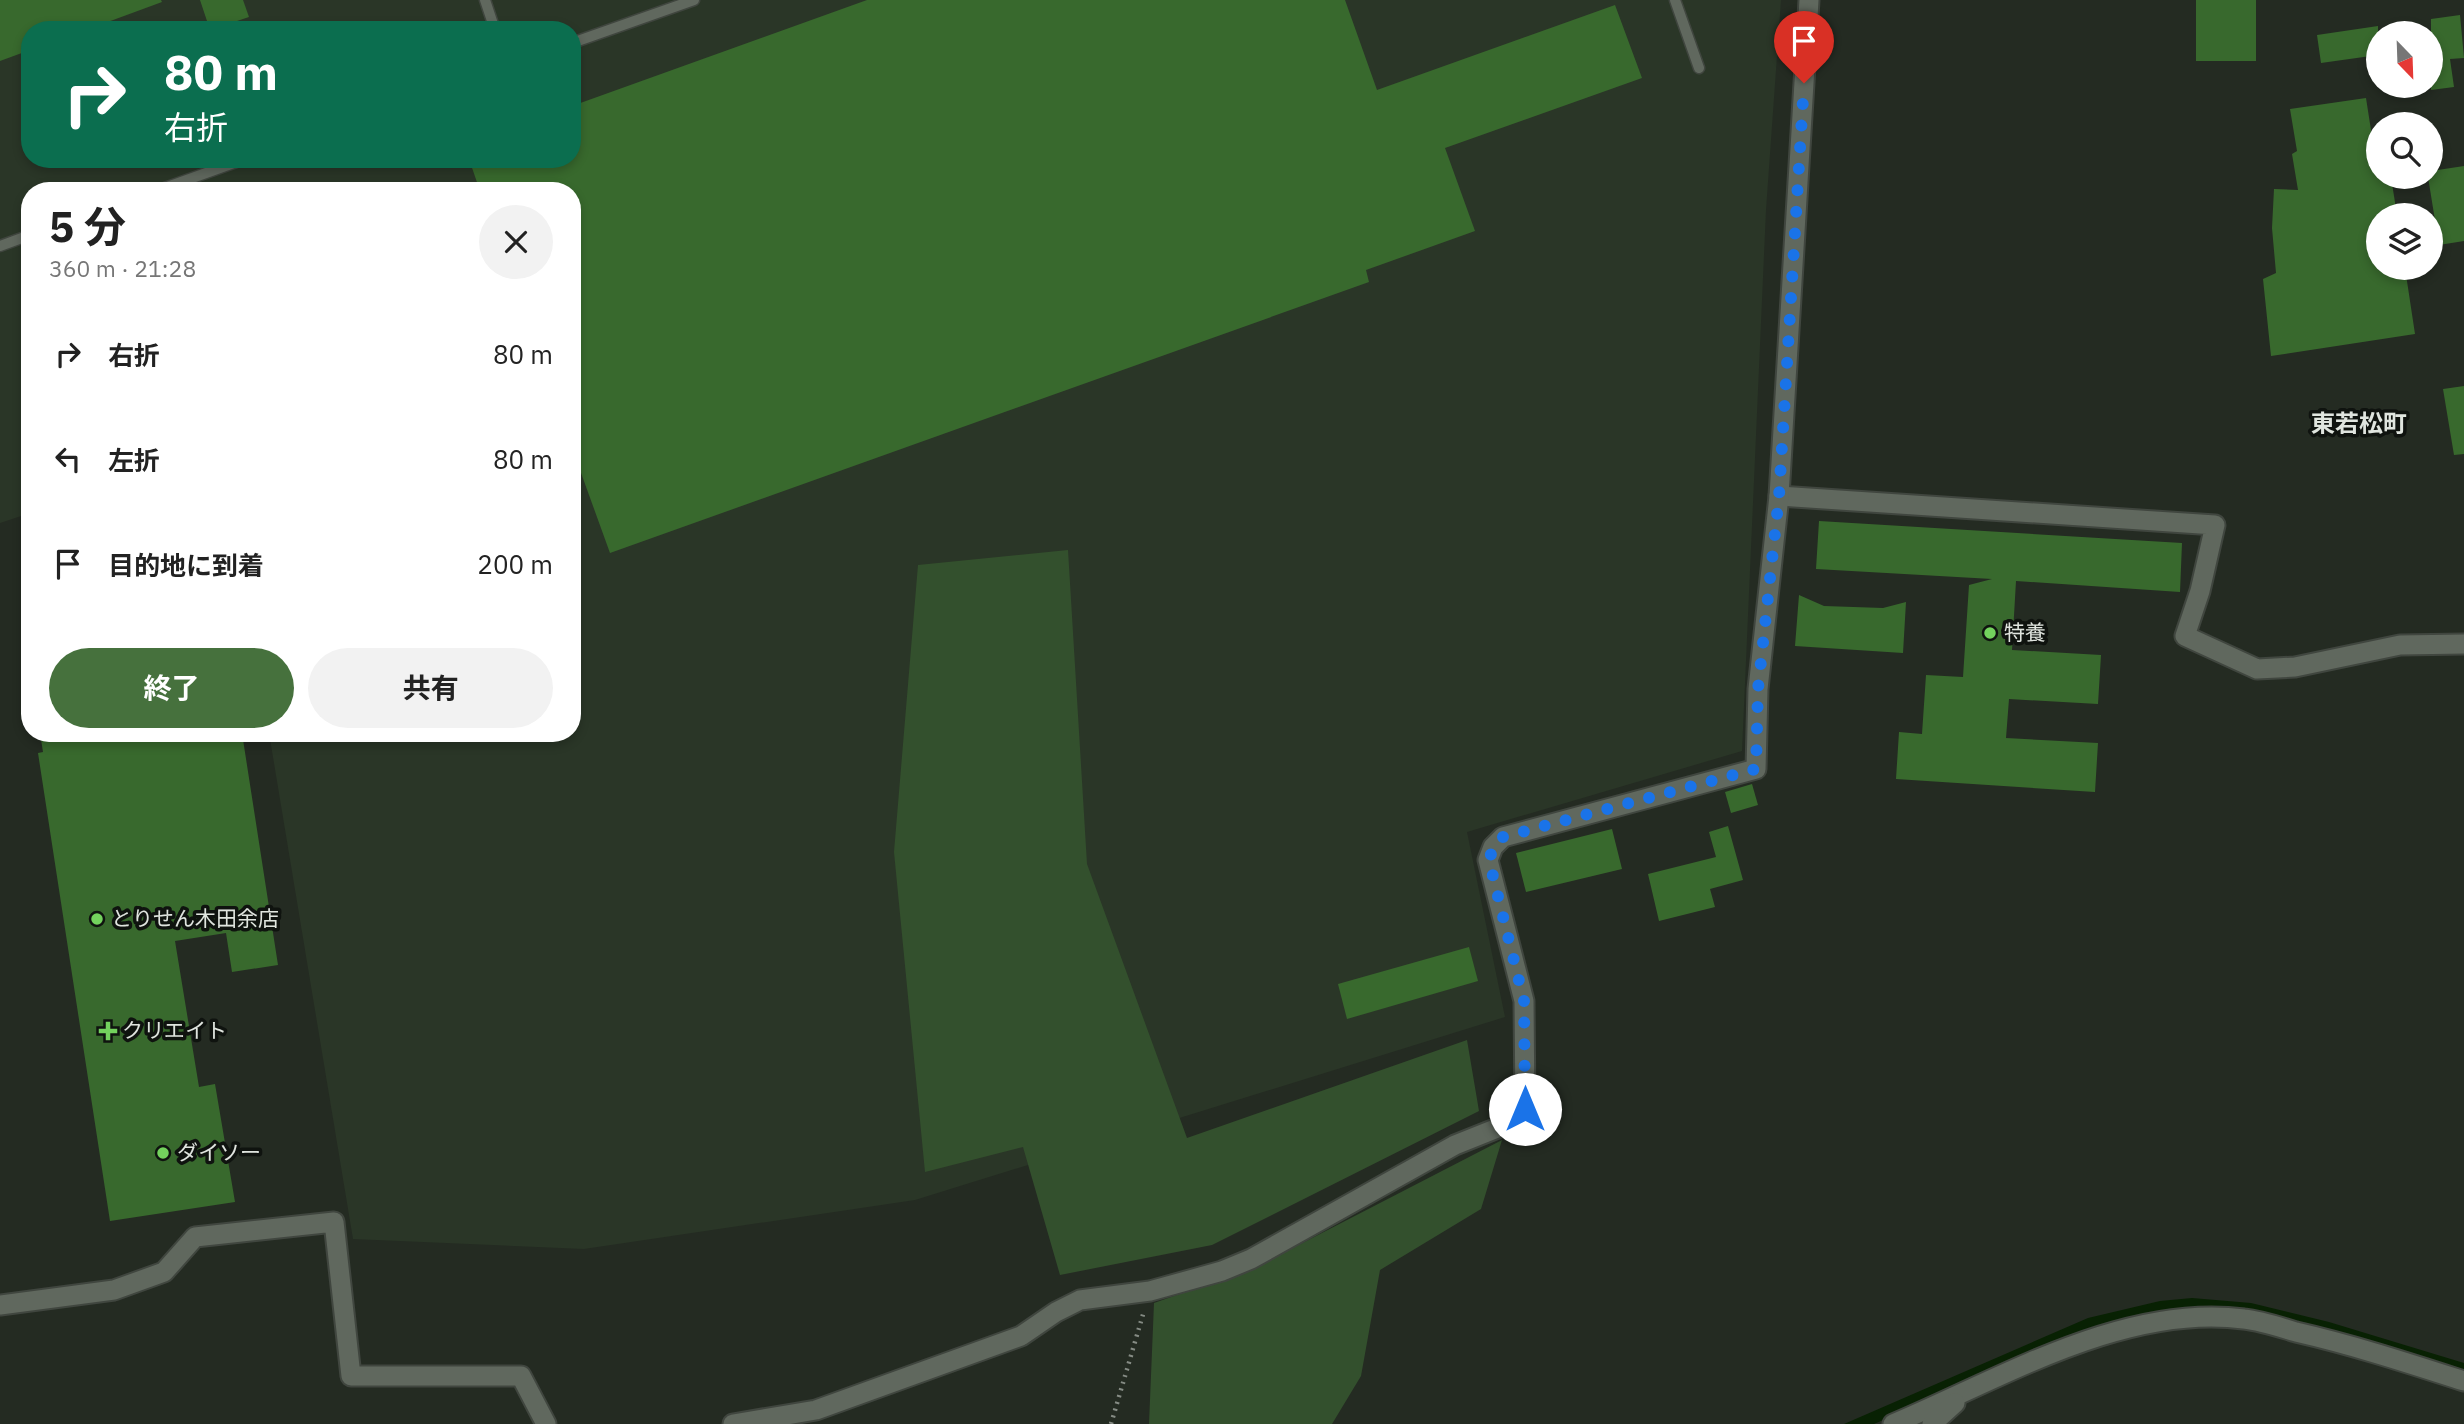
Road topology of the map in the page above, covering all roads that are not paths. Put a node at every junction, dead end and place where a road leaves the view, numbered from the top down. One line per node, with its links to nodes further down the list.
1 (485, 0): 5 (lane)
2 (694, 0): 6 (lane)
3 (1675, 0): 7 (lane)
4 (1809, 0): 12 (street)
5 (492, 21)
6 (581, 41)
7 (1699, 68)
8 (220, 168): 9 (lane)
9 (181, 182)
10 (21, 238): 11 (lane)
11 (0, 246)
12 (1779, 496): 13 (street); 18 (street)
13 (2464, 644)
14 (0, 1305): 17 (street)
15 (2464, 1381): 16 (street)
16 (1966, 1392): 19 (street); 20 (street)
17 (546, 1424)
18 (733, 1424)
19 (1893, 1424)
20 (1932, 1424)

